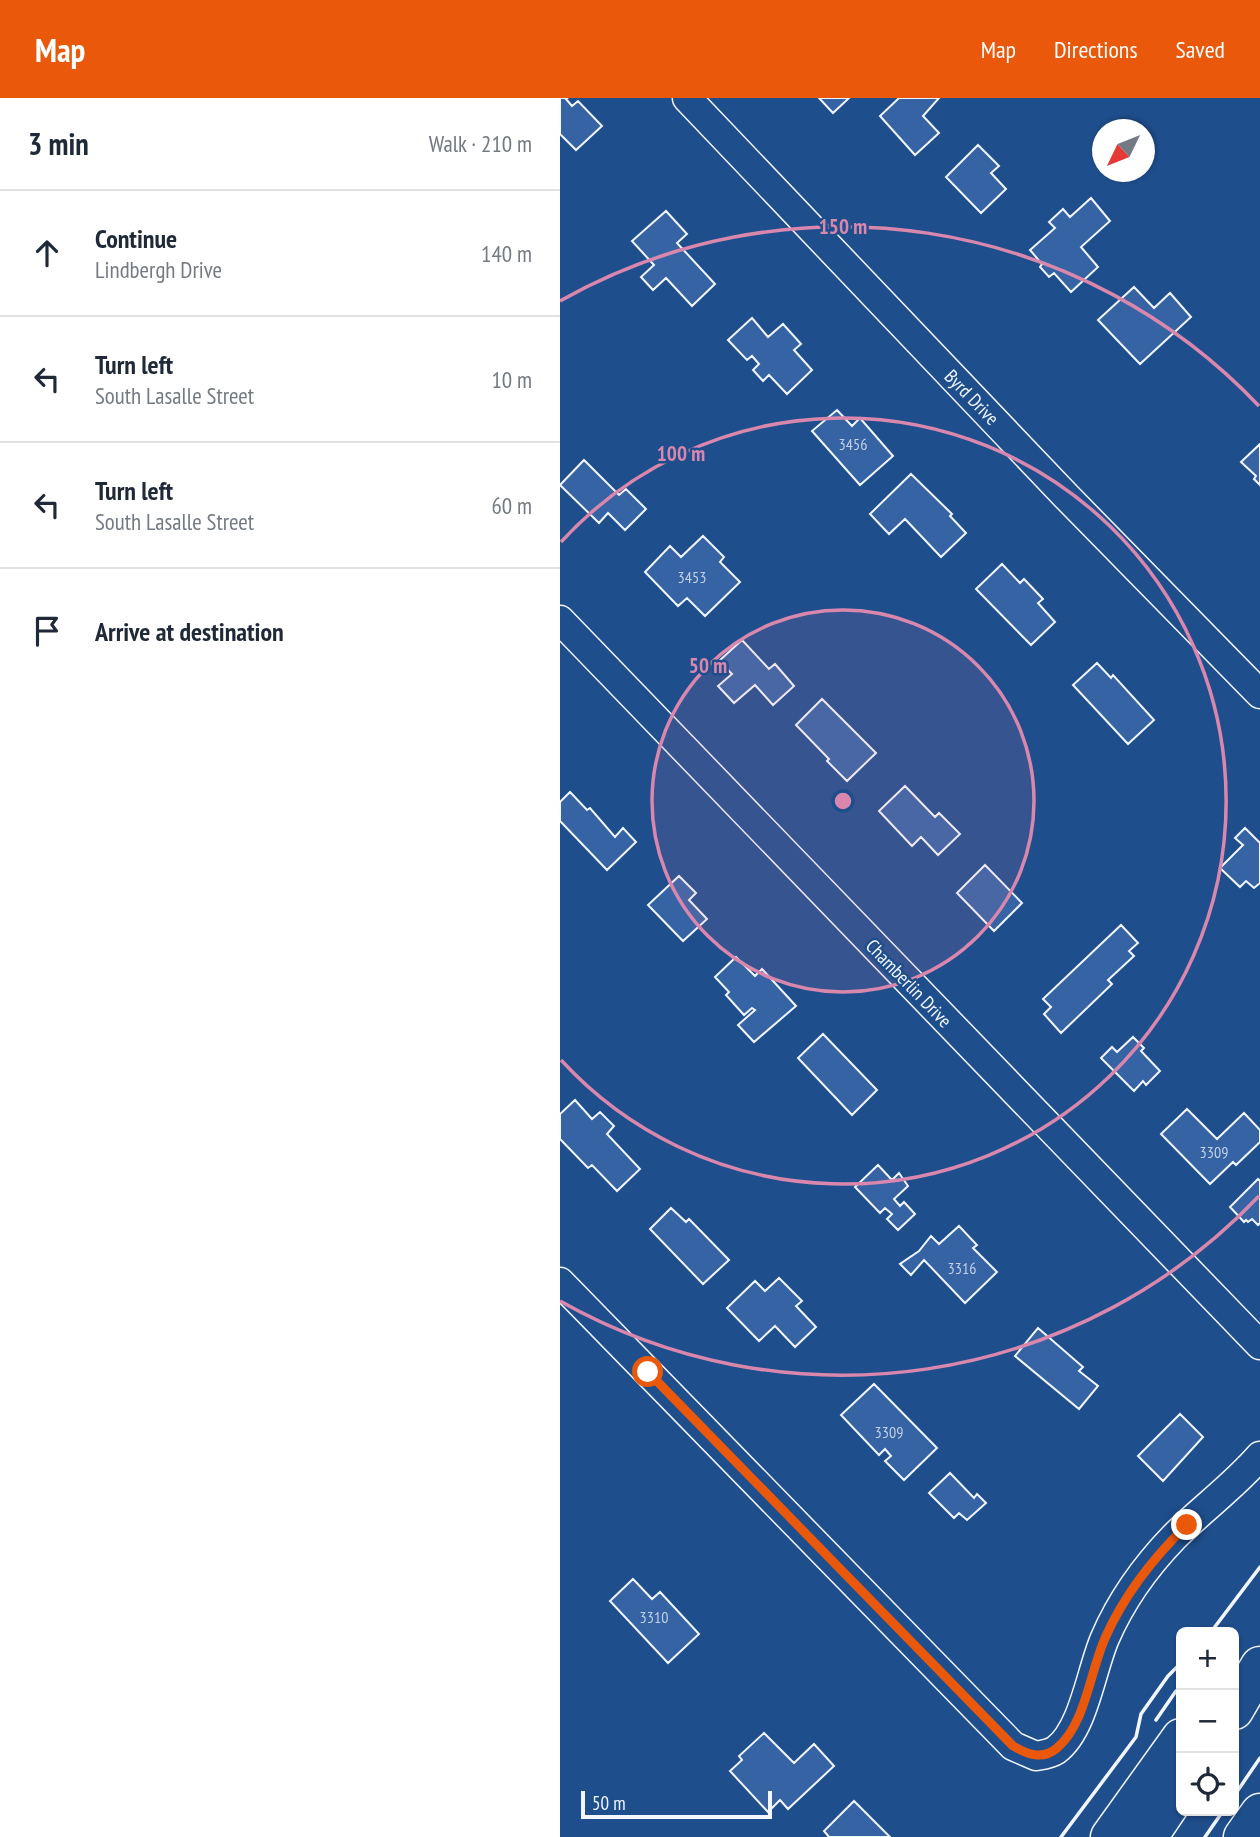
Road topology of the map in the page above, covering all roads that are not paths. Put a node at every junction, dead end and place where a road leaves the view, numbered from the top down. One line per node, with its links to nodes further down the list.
1 (687, 98): 3 (street, Byrd Drive)
2 (560, 620): 5 (street, Chamberlin Drive)
3 (1260, 694)
4 (560, 1282): 6 (street)
5 (1260, 1345)
6 (1260, 1456)
7 (1260, 1650): 9 (highway)
8 (1260, 1665): 10 (highway)
9 (1239, 1672)
10 (1239, 1701)
11 (1176, 1745): 14 (highway)
12 (1176, 1795): 15 (highway)
13 (1260, 1813): 16 (highway)
14 (1110, 1837)
15 (1148, 1837)
16 (1243, 1837)

